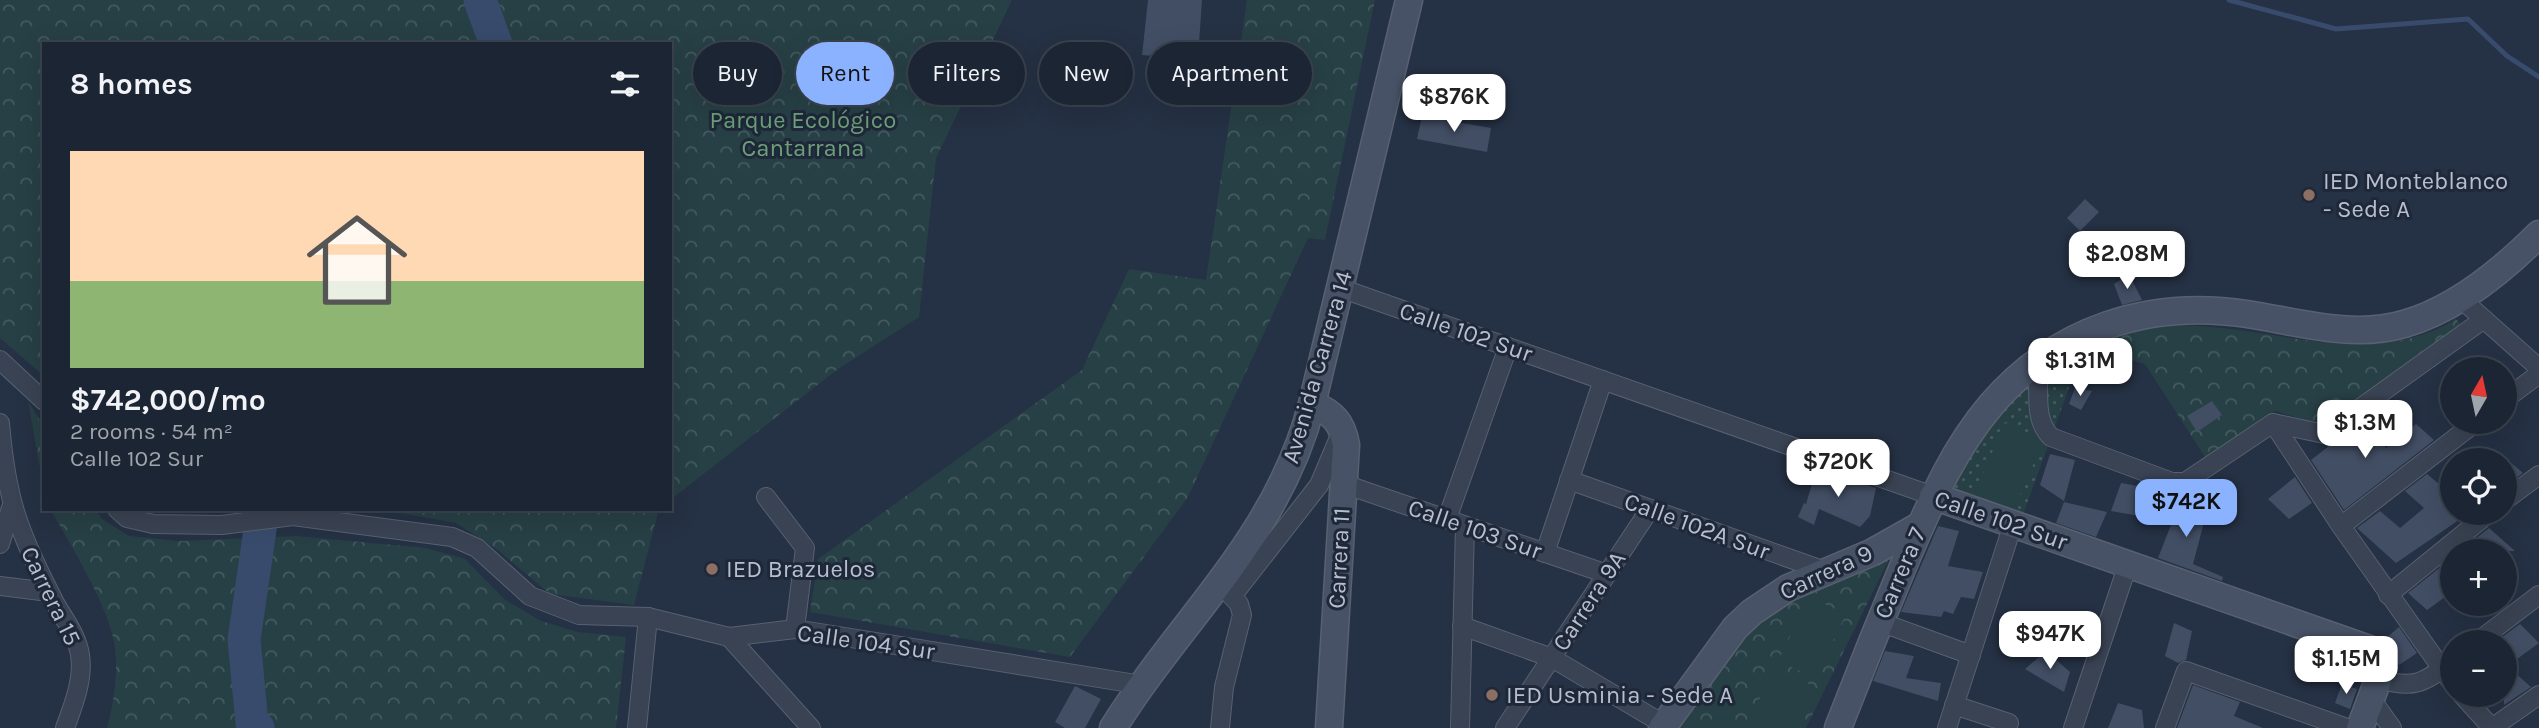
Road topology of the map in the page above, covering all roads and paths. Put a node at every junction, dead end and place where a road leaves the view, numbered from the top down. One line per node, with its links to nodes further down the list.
1 (1409, 0): 3 (street, Avenida Carrera 14)
2 (2539, 234): 4 (street, Carrera 7)
3 (1340, 288): 6 (street, Calle 102 Sur); 14 (street, Avenida Carrera 14)
4 (2460, 298): 5 (street); 8 (street, Carrera 7)
5 (2484, 319): 9 (street); 16 (street)
6 (1508, 347): 11 (street, Calle 102 Sur); 28 (street)
7 (0, 360): 13 (street)
8 (2036, 362): 16 (street); 23 (street, Carrera 7)
9 (2539, 368)
10 (2539, 373): 12 (street)
11 (1603, 380): 20 (street); 23 (street, Calle 102 Sur)
12 (2517, 390)
13 (42, 399)
14 (1312, 404): 17 (street); 40 (street, Avenida Carrera 14)
15 (0, 423): 25 (street, Carrera 15)
16 (2273, 423): 33 (street)
17 (1343, 428): 21 (street, Carrera 11); 40 (street)
18 (2460, 434): 33 (street)
19 (2539, 475): 22 (street)
20 (1569, 480): 26 (street, Calle 102A Sur); 35 (street)
21 (1344, 484): 28 (street, Calle 103 Sur); 66 (street, Carrera 11)
22 (2517, 491)
23 (1933, 496): 29 (street, Calle 102 Sur); 30 (street, Carrera 7)
24 (766, 497): 47 (street)
25 (11, 508): 34 (street); 41 (street, Carrera 15)
26 (1650, 509): 37 (street, Calle 102A Sur); 38 (street, Carrera 9A)
27 (120, 511): 44 (street, Calle 104 Sur)
28 (1447, 519): 32 (street, Calle 103 Sur)
29 (2013, 524): 36 (street, Calle 102 Sur); 50 (street)
30 (1921, 525): 37 (street, Carrera 9); 45 (street, Carrera 7)
31 (2474, 525): 42 (street)
32 (1465, 526): 35 (street, Calle 103 Sur); 46 (street)
33 (2341, 526): 42 (street)
34 (0, 544)
35 (1545, 553): 38 (street, Calle 103 Sur)
36 (2128, 564): 54 (street, Calle 102 Sur); 71 (street)
37 (1825, 572): 60 (street, Carrera 9)
38 (1607, 574): 51 (street, Carrera 9A)
39 (0, 586): 41 (street)
40 (1226, 590): 55 (street, Avenida Carrera 14); 65 (street)
41 (49, 592): 61 (street, Carrera 15)
42 (2388, 595): 52 (street)
43 (2539, 595): 48 (street)
44 (648, 617): 49 (street, Calle 104 Sur); 62 (street)
45 (1880, 622): 50 (street); 69 (street, Carrera 7)
46 (1462, 626): 51 (street); 67 (street)
47 (795, 629): 49 (street, Calle 104 Sur); 55 (street, Calle 104 Sur)
48 (2493, 630)
49 (729, 637): 63 (street)
50 (1971, 655): 57 (street)
51 (1552, 658): 60 (street); 68 (street, Carrera 9A)
52 (2440, 662)
53 (2440, 675): 54 (street)
54 (2378, 679): 74 (street); 75 (street)
55 (1142, 685): 64 (street, Avenida Carrera 14)
56 (2539, 695): 76 (street)
57 (1954, 705): 59 (street); 70 (street)
58 (2473, 707): 76 (street)
59 (2009, 723)
60 (1664, 726)
61 (65, 728)
62 (637, 728)
63 (811, 728)
64 (1113, 728)
65 (1220, 728)
66 (1329, 728)
67 (1460, 728)
68 (1505, 728)
69 (1838, 728)
70 (1947, 728)
71 (2073, 728)
72 (2165, 728): 73 (street)
73 (2347, 728)
74 (2360, 728)
75 (2392, 728)
76 (2492, 728)

